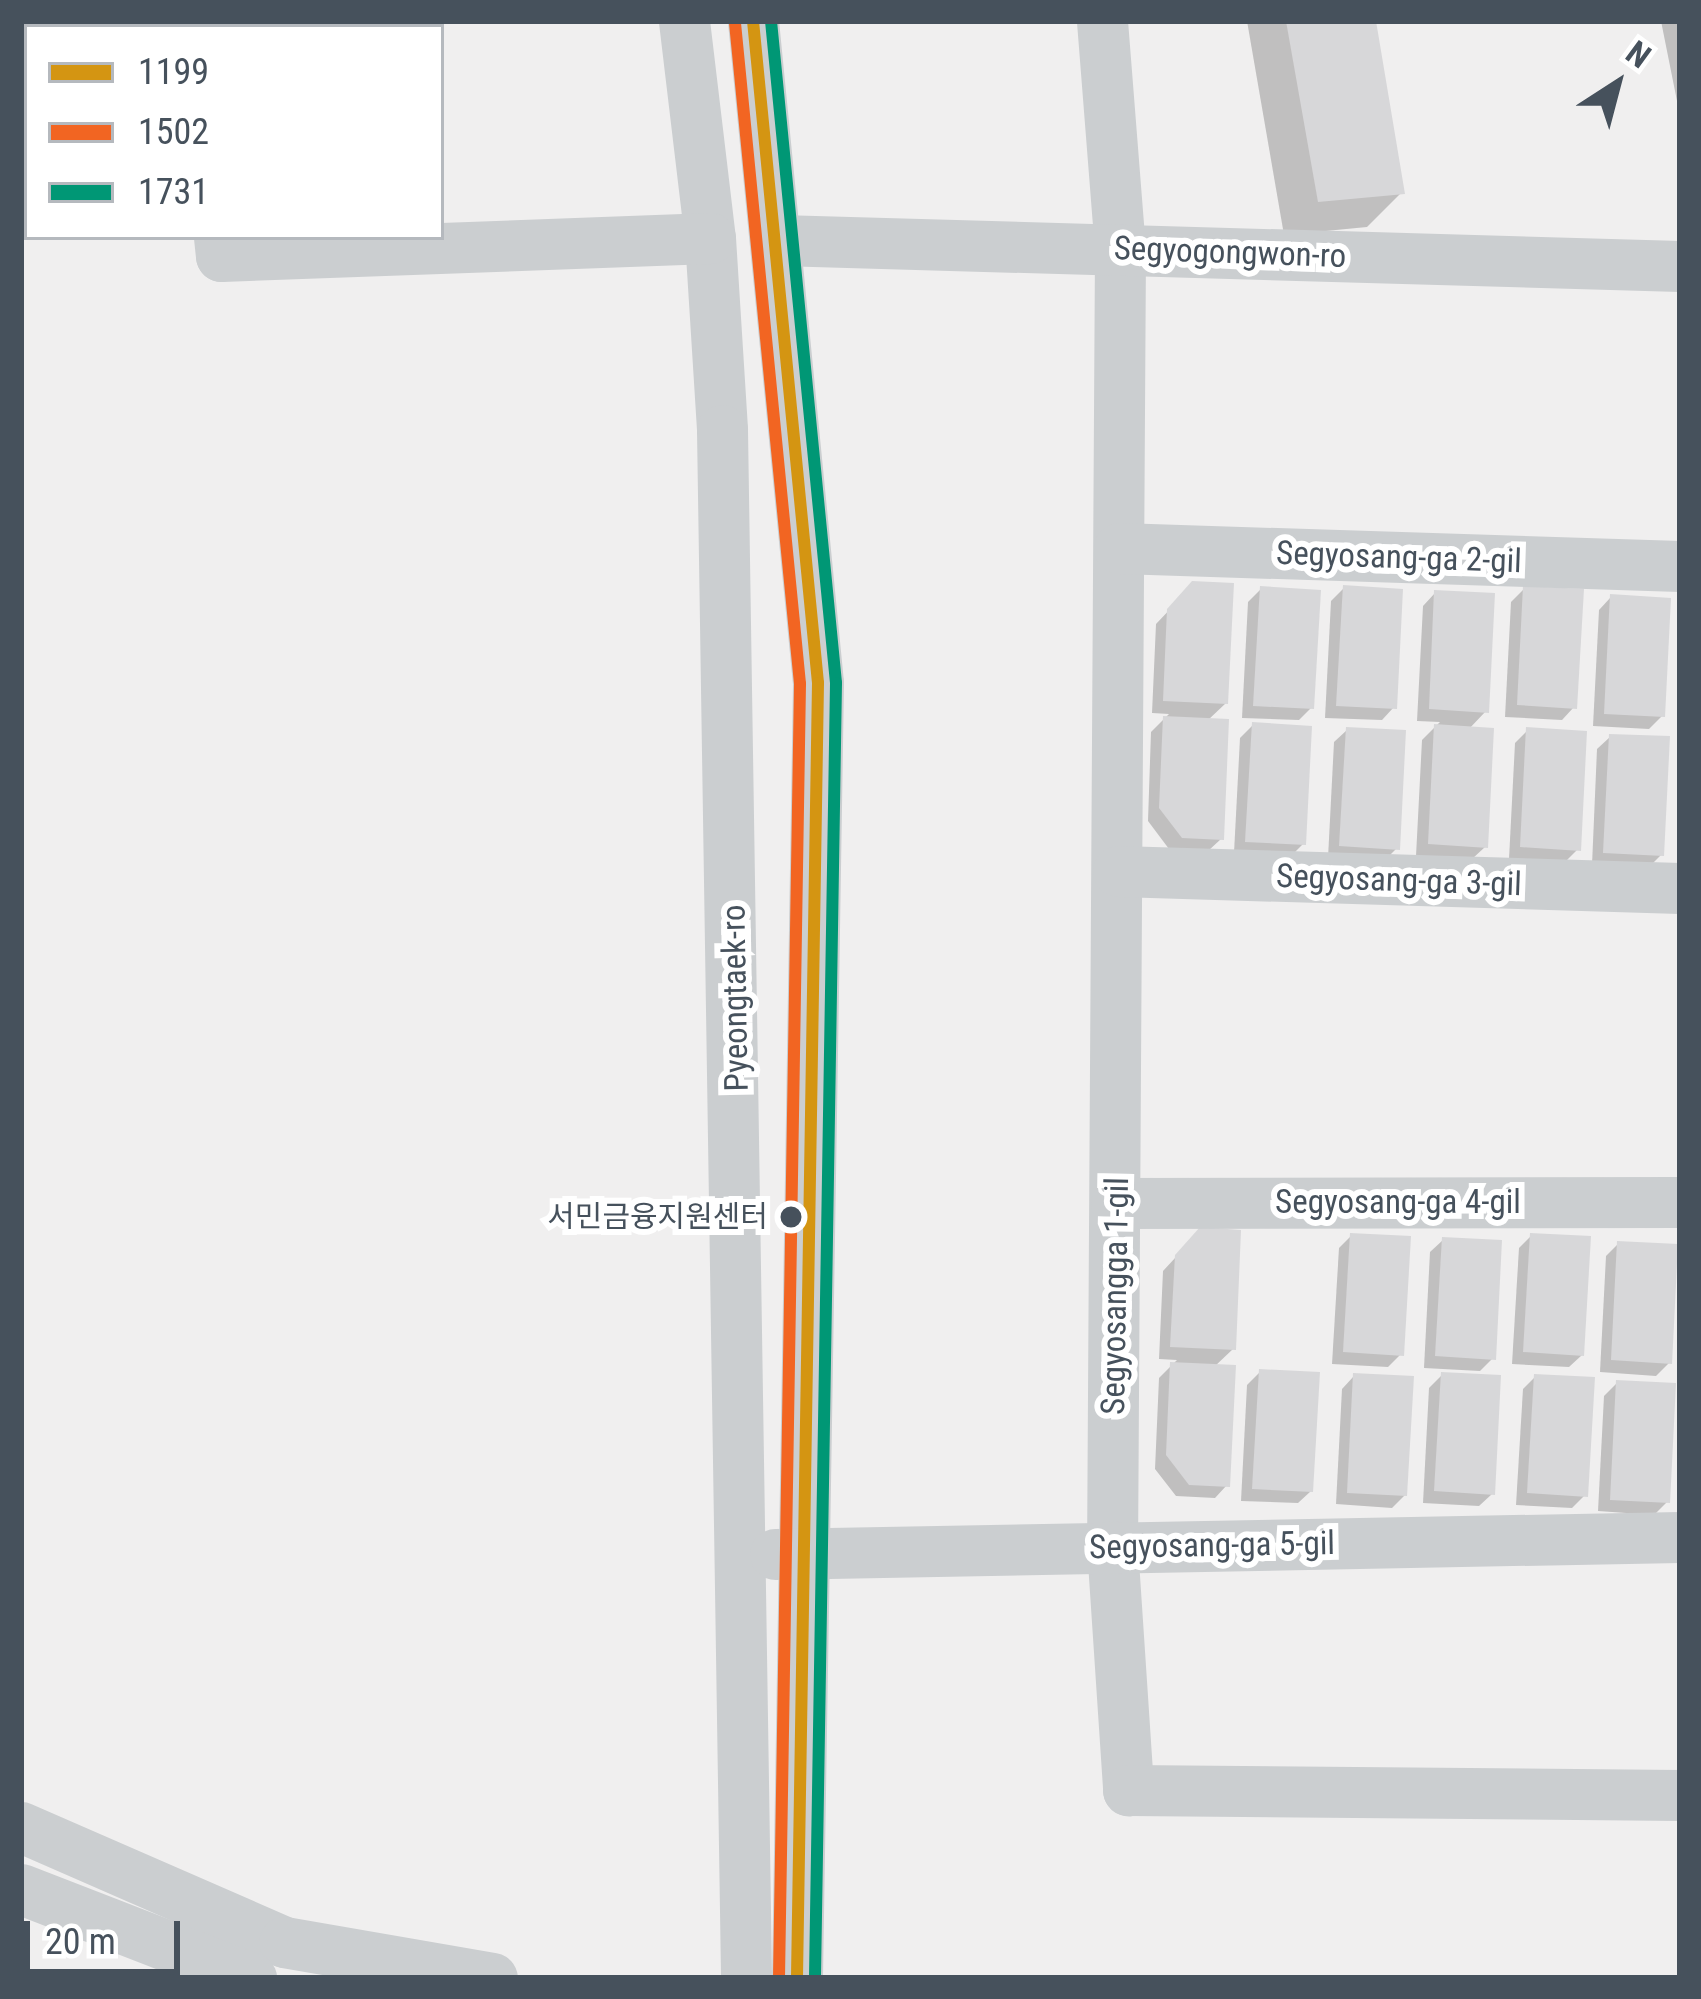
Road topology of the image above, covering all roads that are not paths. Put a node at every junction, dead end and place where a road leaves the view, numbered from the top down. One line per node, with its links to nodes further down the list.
1 (683, 21): 4 (street, Pyeongtaek-ro)
2 (753, 21): 6 (street)
3 (1102, 21): 7 (street, Segyosangga 1-gil)
4 (710, 238): 5 (street); 18 (street, Pyeongtaek-ro)
5 (219, 240)
6 (779, 241): 7 (street, Segyogongwon-ro); 17 (street)
7 (1120, 249): 8 (street, Segyogongwon-ro); 9 (street, Segyosangga 1-gil)
8 (1680, 266)
9 (1119, 548): 10 (street, Segyosang-ga 2-gil); 11 (street, Segyosangga 1-gil)
10 (1680, 566)
11 (1118, 872): 12 (street, Segyosang-ga 3-gil); 14 (street, Segyosangga 1-gil)
12 (1680, 888)
13 (1680, 1202): 14 (street, Segyosang-ga 4-gil)
14 (1116, 1203): 16 (street, Segyosangga 1-gil)
15 (1680, 1537): 16 (street, Segyosang-ga 5-gil)
16 (1112, 1546): 17 (street, Segyosang-ga 5-gil); 19 (street, Segyosangga 1-gil)
17 (810, 1552): 18 (street, Segyosang-ga 5-gil); 25 (street)
18 (745, 1555): 24 (street, Pyeongtaek-ro)
19 (1680, 1795)
20 (21, 1827): 23 (street)
21 (21, 1889): 22 (street)
22 (251, 1978)
23 (492, 1978)
24 (746, 1978)
25 (797, 1978)

